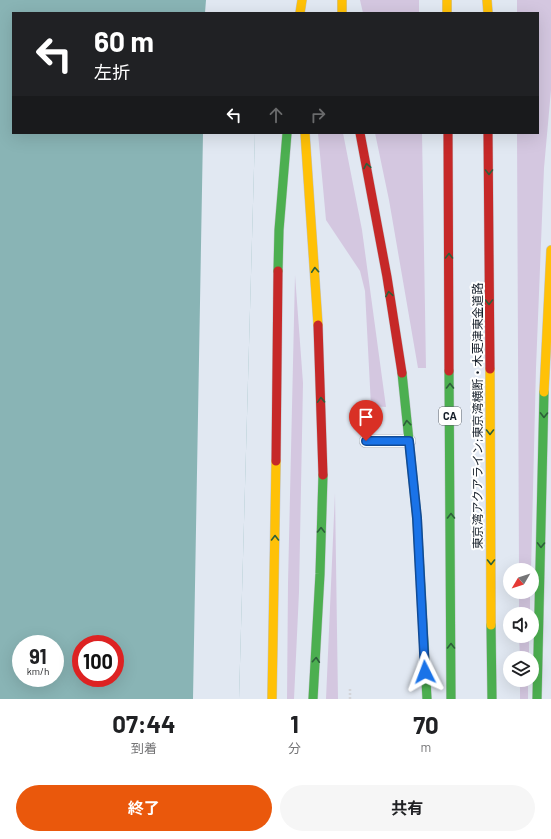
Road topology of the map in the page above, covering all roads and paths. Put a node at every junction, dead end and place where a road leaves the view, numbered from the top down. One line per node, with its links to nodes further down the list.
1 (295, 0): 6 (highway)
2 (302, 0): 7 (highway)
3 (342, 0): 8 (highway)
4 (447, 0): 9 (highway)
5 (487, 0): 10 (highway)
6 (296, 12)
7 (300, 12)
8 (342, 12)
9 (447, 12)
10 (488, 12)
11 (287, 134): 20 (highway, one-way to 11)
12 (305, 134): 21 (highway, one-way to 12)
13 (360, 134): 18 (highway, one-way to 13)
14 (448, 134): 24 (highway, CA, one-way to 14)
15 (488, 134): 25 (highway, 東京湾アクアライン;東京湾横断・木更津東金道路, one-way to 25)
16 (551, 250): 26 (highway, one-way to 26)
17 (366, 441): 18 (lane)
18 (409, 441): 23 (highway)
19 (350, 690): 22 (path)
20 (272, 699)
21 (313, 699)
22 (350, 699)
23 (427, 699)
24 (451, 699)
25 (492, 699)
26 (537, 699)

